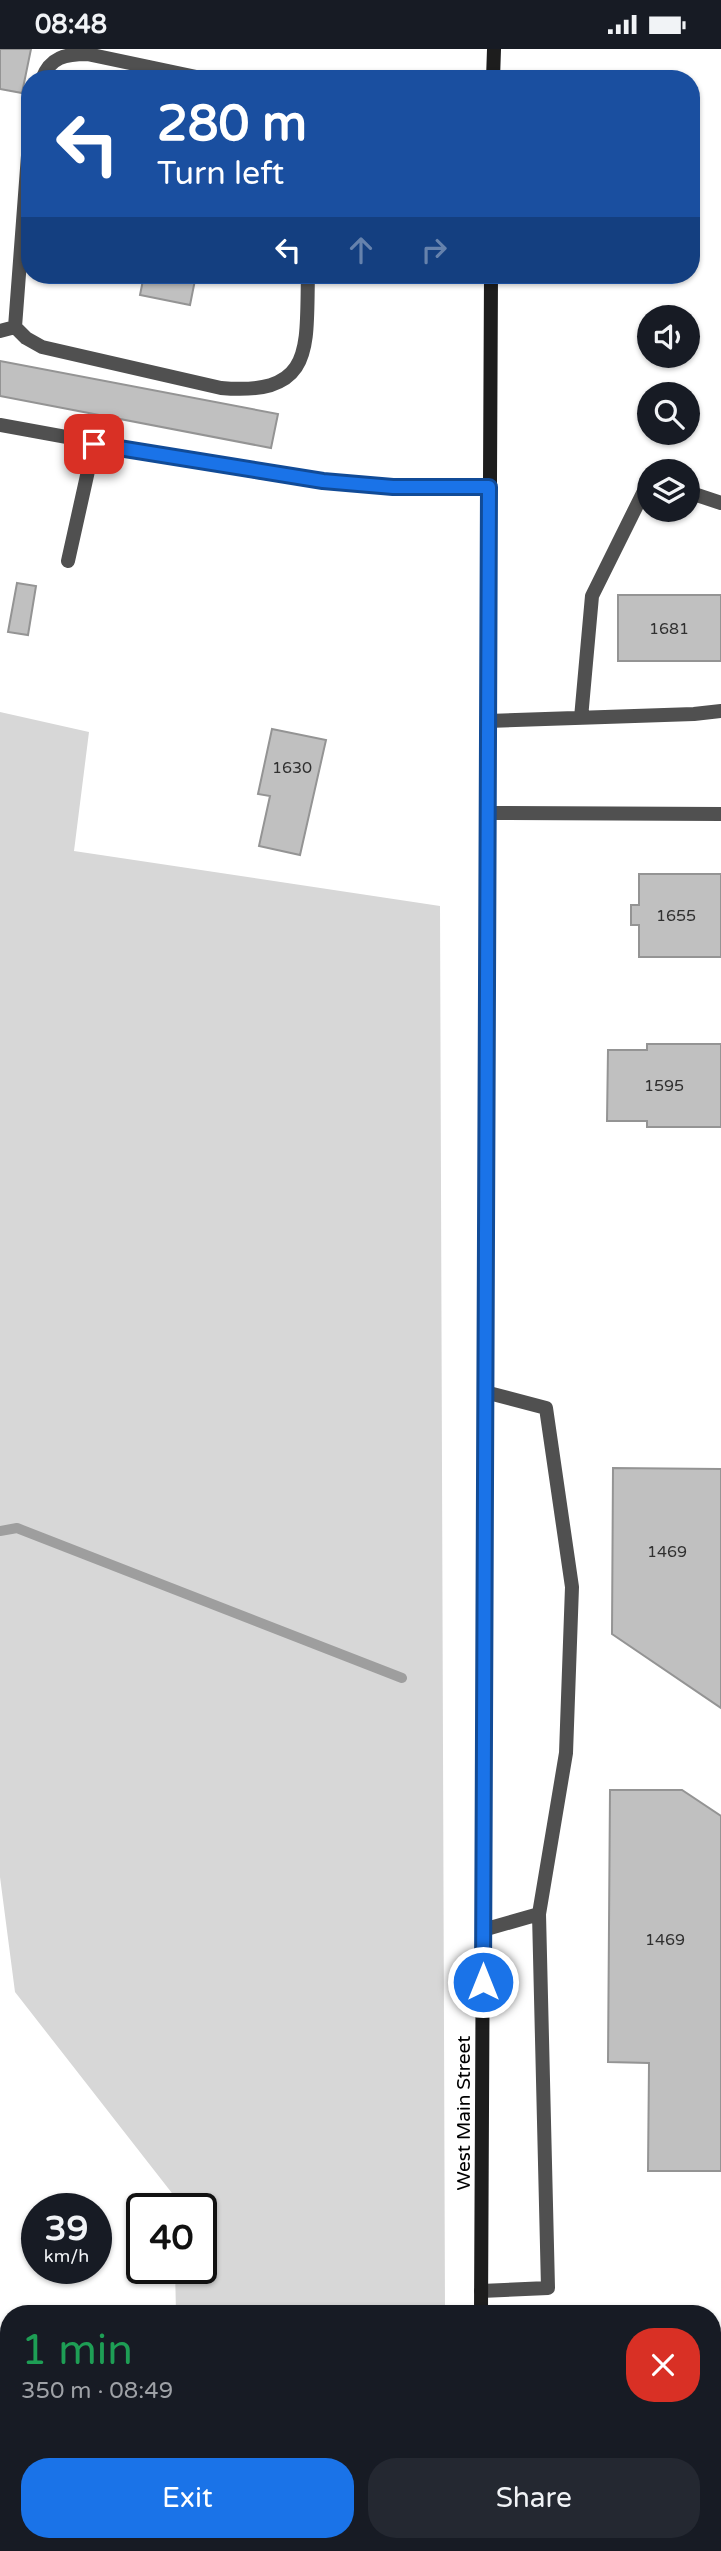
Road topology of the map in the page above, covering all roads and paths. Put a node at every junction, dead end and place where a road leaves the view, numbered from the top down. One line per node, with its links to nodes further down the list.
1 (494, 49): 4 (street)
2 (48, 70): 3 (lane)
3 (163, 70)
4 (493, 70)
5 (21, 213): 8 (lane)
6 (308, 284): 8 (lane)
7 (491, 284): 11 (street, West Main Street)
8 (7, 329)
9 (0, 425): 10 (lane)
10 (94, 444): 11 (lane); 15 (lane)
11 (489, 487): 18 (street, West Main Street)
12 (700, 496): 13 (lane)
13 (721, 503)
14 (637, 505): 17 (lane)
15 (68, 561)
16 (721, 711): 17 (lane)
17 (581, 718): 18 (lane)
18 (488, 721): 19 (street, West Main Street)
19 (487, 813): 20 (lane); 21 (street, West Main Street)
20 (721, 814)
21 (485, 1392): 22 (lane); 23 (street, West Main Street)
22 (539, 1914): 23 (lane); 24 (lane)
23 (483, 1930): 24 (street, West Main Street)
24 (481, 2291): 25 (street, West Main Street)
25 (481, 2305)

